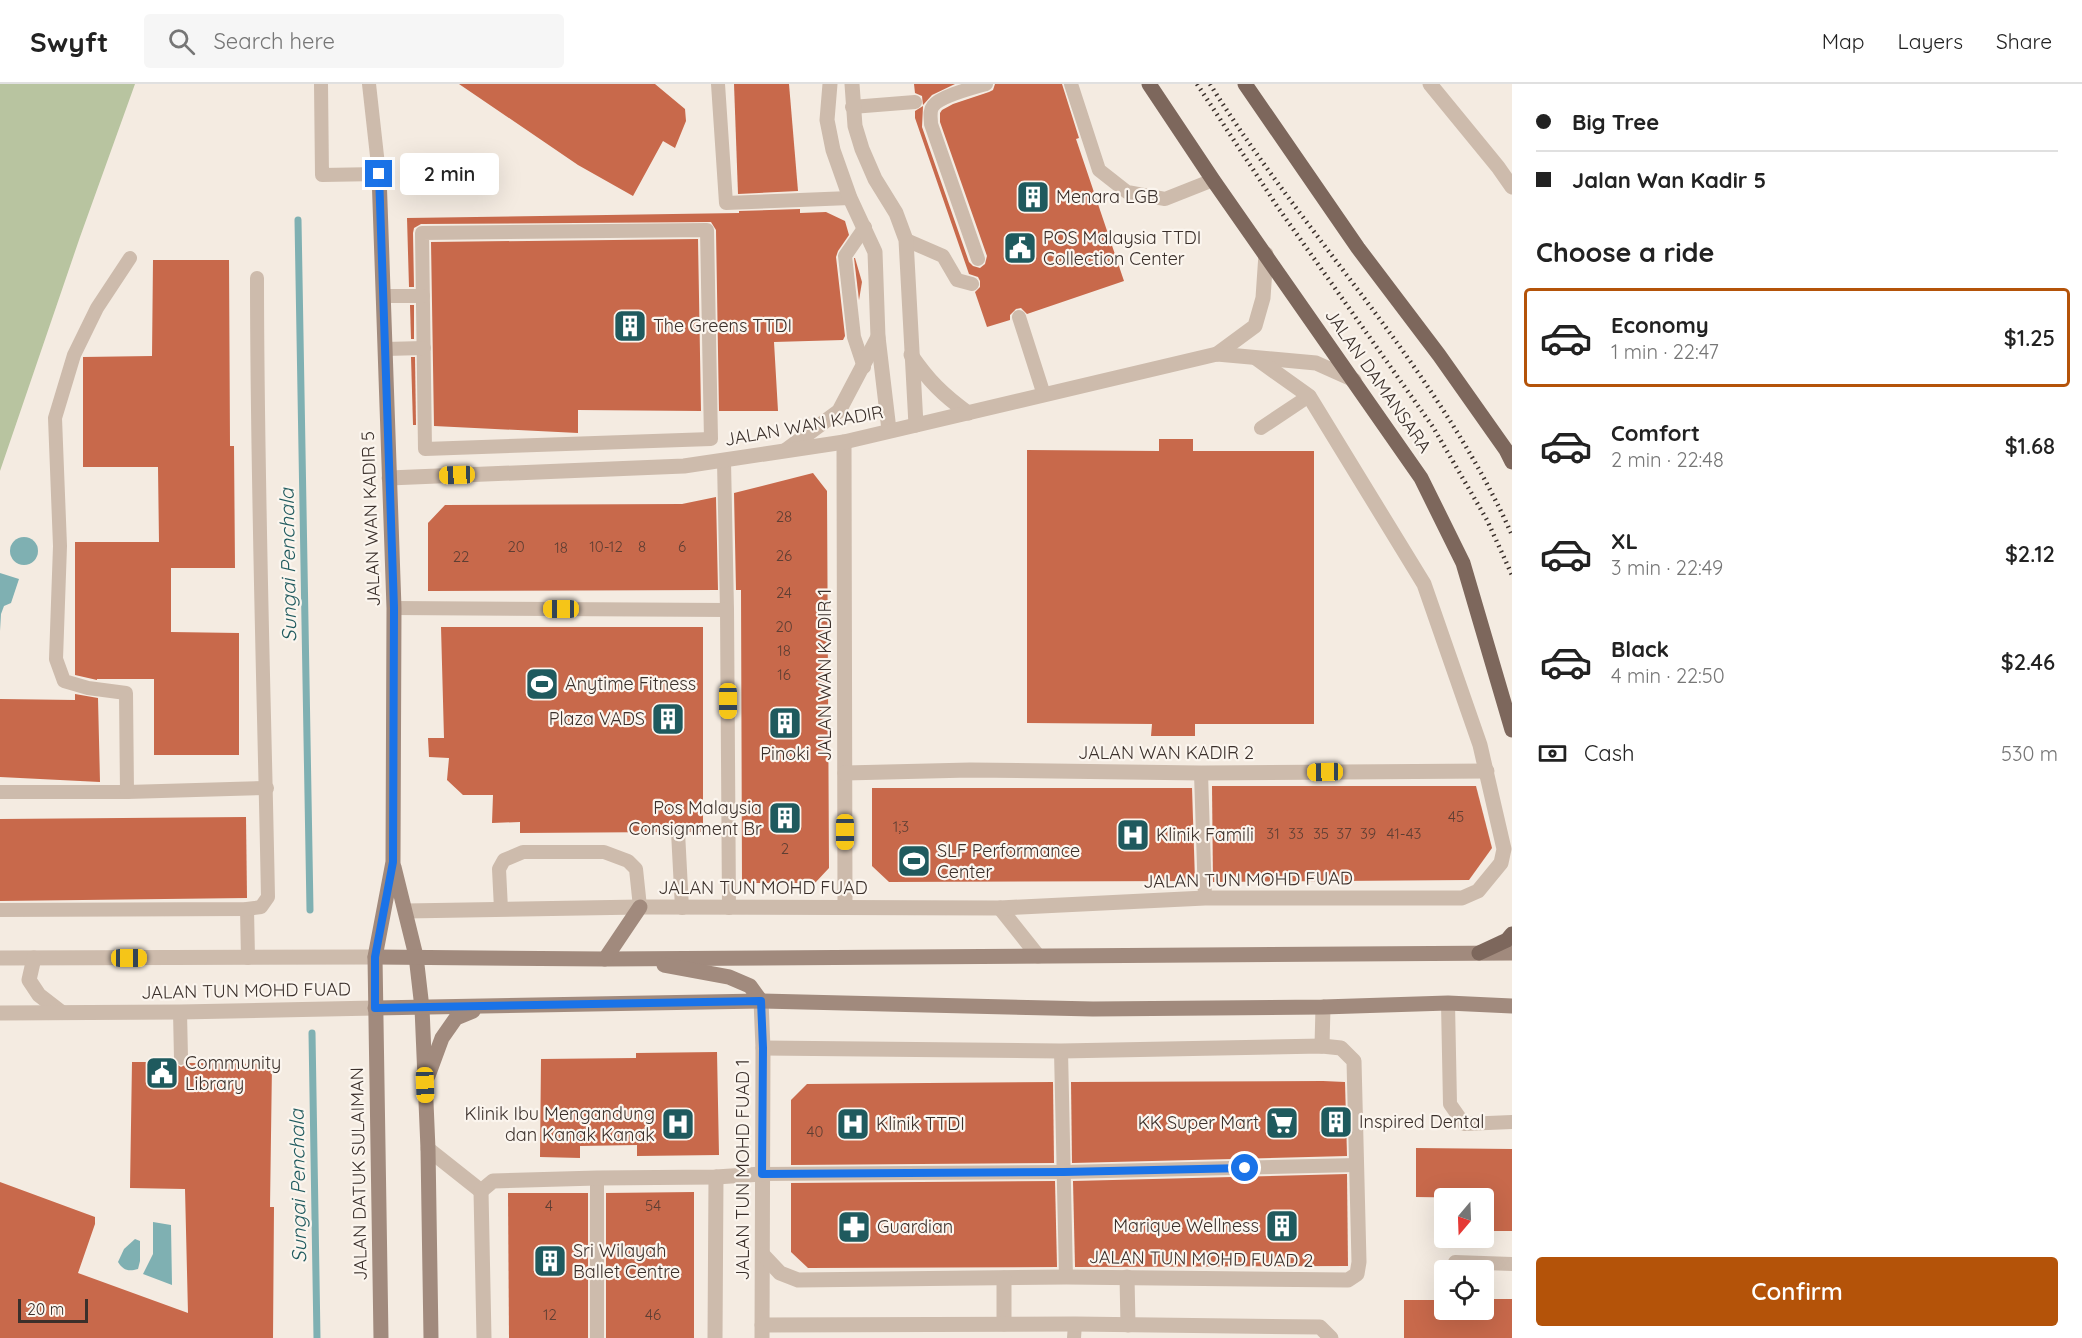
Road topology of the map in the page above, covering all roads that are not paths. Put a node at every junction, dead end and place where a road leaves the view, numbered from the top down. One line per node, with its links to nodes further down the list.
1 (321, 84): 13 (lane)
2 (369, 84): 13 (lane)
3 (718, 84): 16 (lane)
4 (830, 84): 16 (street)
5 (852, 84): 12 (street)
6 (986, 84): 21 (lane)
7 (1071, 84): 14 (lane)
8 (1149, 84): 14 (main road, JALAN DAMANSARA)
9 (1245, 84): 44 (main road)
10 (1430, 84): 15 (street)
11 (915, 102): 12 (lane)
12 (852, 107): 18 (street)
13 (379, 174): 24 (main road, JALAN WAN KADIR 5)
14 (1213, 180): 19 (main road, JALAN DAMANSARA)
15 (1512, 187)
16 (850, 198): 17 (street)
17 (865, 227): 27 (street); 33 (lane)
18 (906, 240): 23 (lane); 31 (street)
19 (1266, 254): 30 (street, JALAN WAN KADIR); 34 (main road, JALAN DAMANSARA)
20 (129, 258): 54 (lane)
21 (978, 259)
22 (257, 278): 52 (lane)
23 (972, 284)
24 (382, 296): 25 (lane); 29 (main road, JALAN WAN KADIR 5)
25 (423, 296): 28 (lane); 28 (lane)
26 (1018, 317): 35 (lane)
27 (878, 337): 33 (street); 40 (street)
28 (424, 348): 29 (lane)
29 (385, 349): 45 (main road, JALAN WAN KADIR 5)
30 (1218, 354): 32 (street, JALAN WAN KADIR); 35 (street, JALAN WAN KADIR)
31 (911, 355): 37 (street); 38 (street)
32 (1257, 359): 34 (street, JALAN WAN KADIR); 36 (street, JALAN TUN MOHD FUAD)
33 (864, 367): 42 (street)
34 (1354, 380): 48 (main road, JALAN DAMANSARA)
35 (1044, 395): 37 (street, JALAN WAN KADIR)
36 (1309, 396): 39 (lane); 49 (street, JALAN TUN MOHD FUAD)
37 (968, 413): 38 (street, JALAN WAN KADIR)
38 (916, 425): 40 (street, JALAN WAN KADIR)
39 (1261, 428)
40 (890, 430): 41 (street, JALAN WAN KADIR)
41 (844, 442): 42 (street, JALAN WAN KADIR); 50 (street, JALAN WAN KADIR 1)
42 (784, 452): 43 (street, JALAN WAN KADIR)
43 (724, 461): 45 (street, JALAN WAN KADIR); 47 (lane)
44 (1512, 462)
45 (389, 478): 46 (main road, JALAN WAN KADIR 5)
46 (394, 608): 47 (lane); 56 (main road, JALAN WAN KADIR 5)
47 (727, 610): 61 (lane)
48 (1512, 730)
49 (1486, 771): 51 (street, JALAN WAN KADIR 2); 57 (street, JALAN TUN MOHD FUAD)
50 (845, 773): 51 (street, JALAN WAN KADIR 2); 59 (street, JALAN WAN KADIR 1)
51 (1201, 773): 57 (lane)
52 (267, 788): 54 (lane); 63 (lane)
53 (0, 792): 54 (lane)
54 (127, 792)
55 (678, 832): 60 (lane)
56 (393, 862): 66 (main road, JALAN WAN KADIR 5); 72 (main road, JALAN WAN KADIR 5)
57 (1205, 898): 62 (street, JALAN TUN MOHD FUAD)
58 (640, 907): 60 (street, JALAN TUN MOHD FUAD); 64 (street, JALAN TUN MOHD FUAD); 64 (lane); 76 (main road)
59 (845, 907): 61 (street, JALAN TUN MOHD FUAD); 62 (street, JALAN TUN MOHD FUAD)
60 (682, 908): 61 (street, JALAN TUN MOHD FUAD)
61 (729, 908)
62 (1000, 908): 71 (street)
63 (247, 909): 65 (lane); 75 (lane)
64 (501, 909): 66 (street, JALAN TUN MOHD FUAD)
65 (0, 910)
66 (406, 911): 70 (main road, JALAN WAN KADIR 5)
67 (1512, 933): 68 (main road)
68 (1479, 953): 69 (main road, JALAN TUN MOHD FUAD); 71 (main road, JALAN TUN MOHD FUAD)
69 (1512, 953)
70 (416, 956): 72 (main road, JALAN TUN MOHD FUAD); 76 (main road, JALAN TUN MOHD FUAD); 84 (main road, JALAN WAN KADIR 5)
71 (1038, 956): 77 (main road, JALAN TUN MOHD FUAD)
72 (375, 957): 75 (street, JALAN TUN MOHD FUAD); 83 (main road, JALAN DATUK SULAIMAN)
73 (0, 958): 74 (street, JALAN TUN MOHD FUAD)
74 (34, 958): 75 (street, JALAN TUN MOHD FUAD); 85 (street)
75 (248, 958)
76 (605, 959): 77 (main road, JALAN TUN MOHD FUAD)
77 (629, 959): 78 (main road)
78 (761, 1001): 81 (main road, JALAN TUN MOHD FUAD); 82 (main road, JALAN TUN MOHD FUAD); 89 (street, JALAN TUN MOHD FUAD 1)
79 (1448, 1003): 80 (main road, JALAN TUN MOHD FUAD); 82 (main road, JALAN TUN MOHD FUAD); 93 (lane)
80 (1512, 1006)
81 (482, 1007): 84 (main road, JALAN TUN MOHD FUAD); 92 (main road)
82 (1323, 1007): 88 (street)
83 (375, 1008): 84 (main road, JALAN TUN MOHD FUAD); 86 (street, JALAN TUN MOHD FUAD); 111 (main road, JALAN DATUK SULAIMAN)
84 (422, 1008): 92 (main road)
85 (61, 1012): 86 (street, JALAN TUN MOHD FUAD); 87 (street, JALAN TUN MOHD FUAD)
86 (180, 1012): 91 (lane)
87 (0, 1013)
88 (1322, 1046): 90 (street); 95 (street, JALAN TUN MOHD FUAD 2)
89 (763, 1048): 90 (street); 97 (street, JALAN TUN MOHD FUAD 1)
90 (1061, 1051): 96 (lane)
91 (181, 1058)
92 (425, 1085): 94 (main road)
93 (1512, 1122)
94 (428, 1149): 100 (street); 112 (main road)
95 (1357, 1166): 96 (lane); 105 (street, JALAN TUN MOHD FUAD 2)
96 (1064, 1172): 97 (lane); 104 (lane)
97 (762, 1174): 98 (street); 101 (street, JALAN TUN MOHD FUAD 1)
98 (716, 1177): 99 (street); 115 (street)
99 (597, 1178): 100 (street); 114 (lane)
100 (482, 1191): 113 (street)
101 (763, 1255): 106 (street, JALAN TUN MOHD FUAD 2); 109 (street, JALAN TUN MOHD FUAD 1)
102 (1494, 1264): 103 (lane)
103 (1512, 1264)
104 (1066, 1277): 105 (street, JALAN TUN MOHD FUAD 2); 106 (street, JALAN TUN MOHD FUAD 2)
105 (1127, 1277): 108 (street)
106 (1004, 1278): 107 (street)
107 (1004, 1324): 109 (street); 110 (street)
108 (1128, 1325): 110 (street); 116 (street)
109 (762, 1331)
110 (1075, 1331)
111 (381, 1338)
112 (431, 1338)
113 (484, 1338)
114 (597, 1338)
115 (716, 1338)
116 (1331, 1338)

